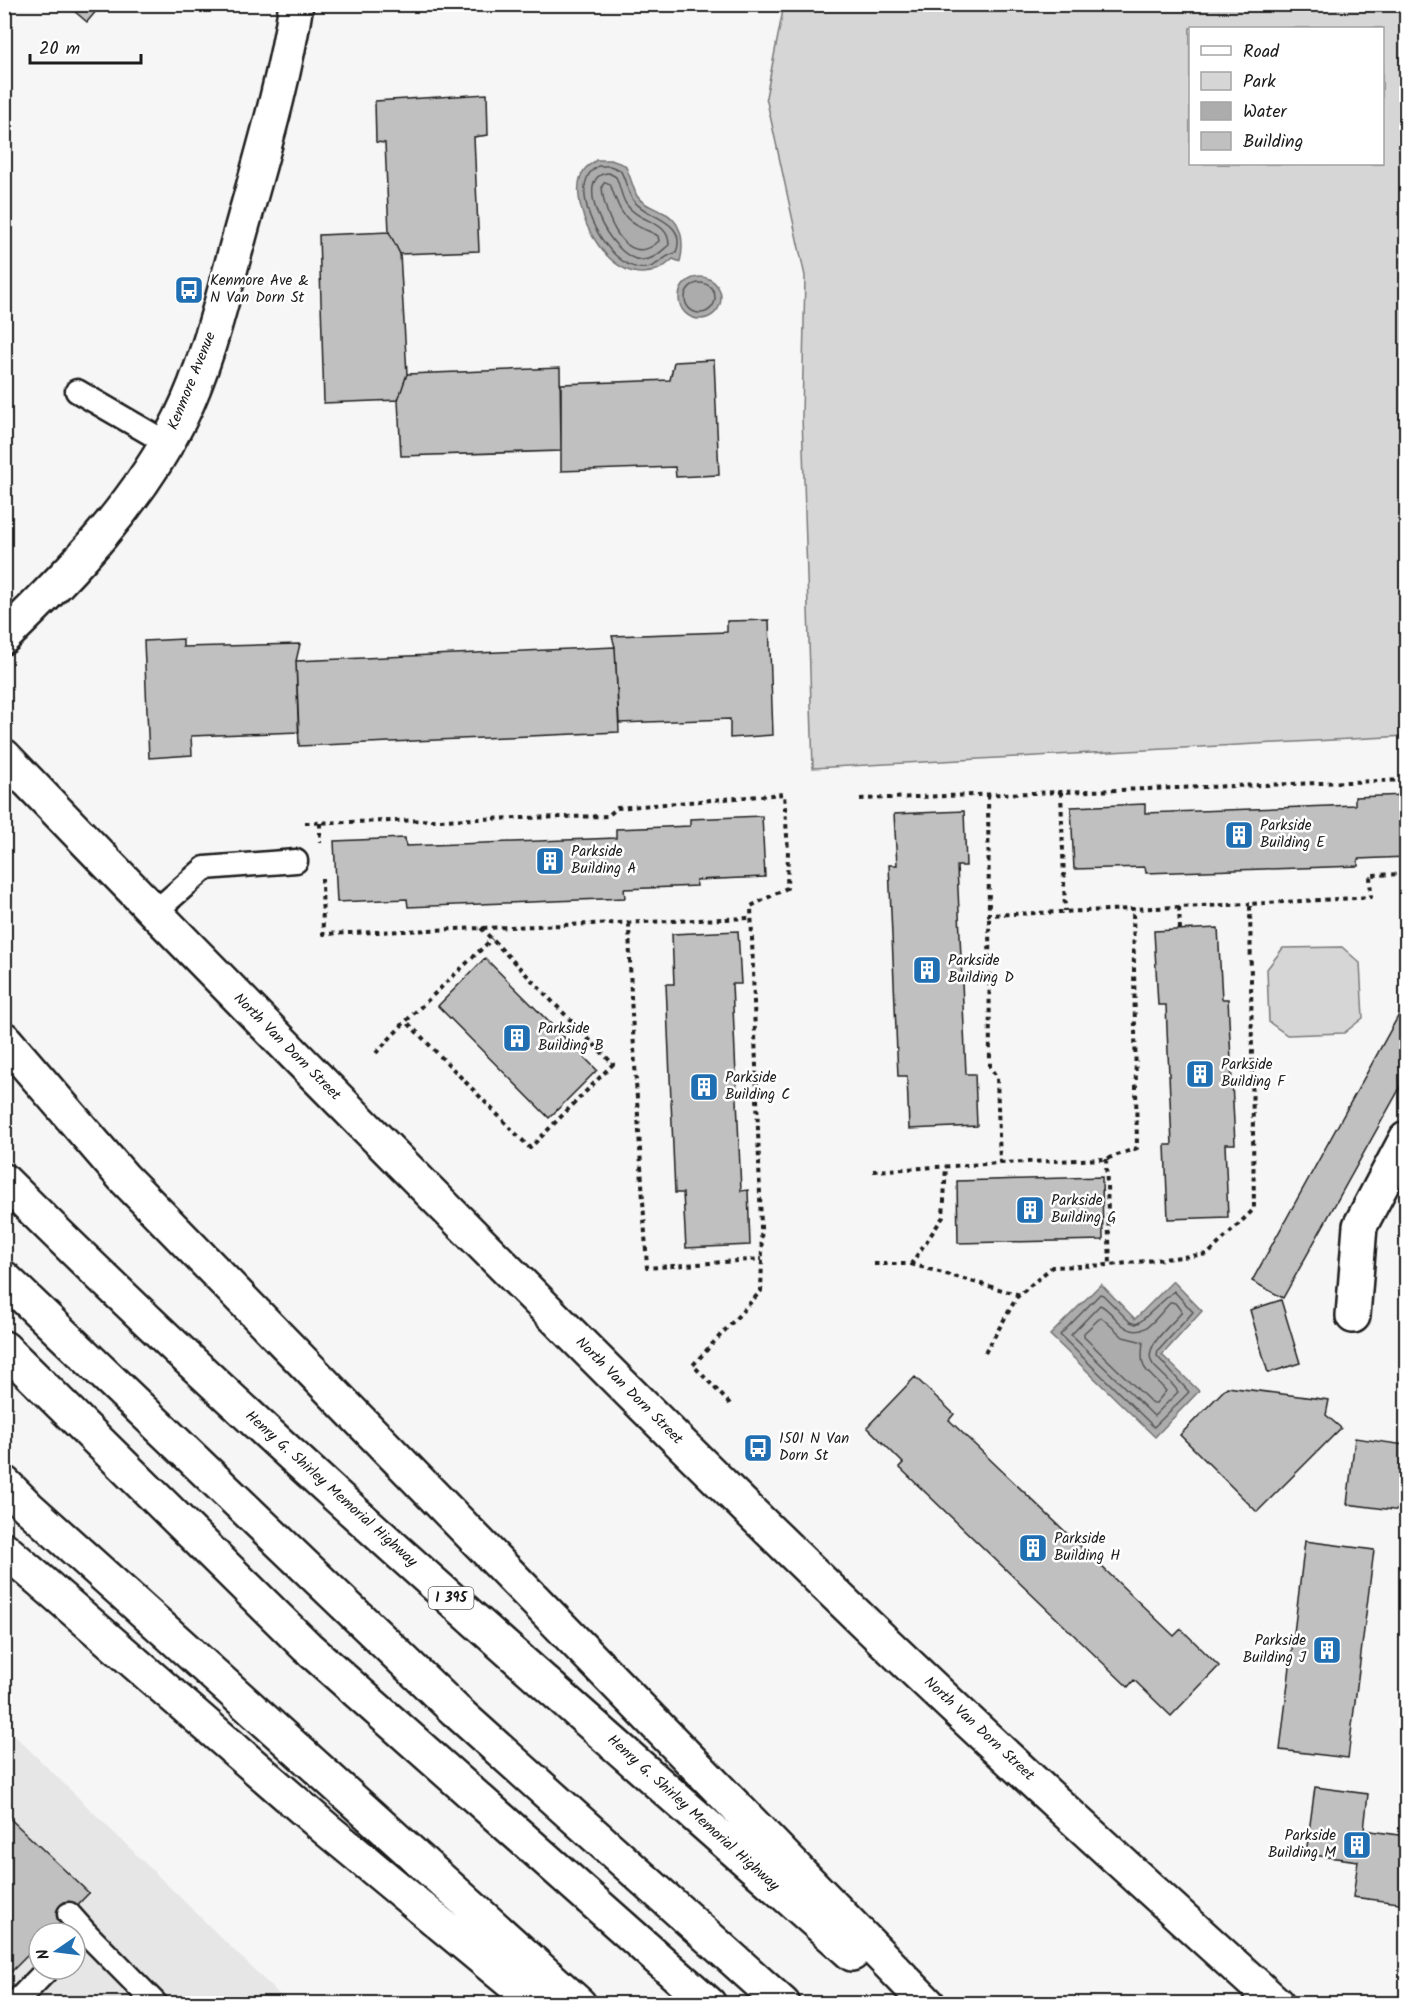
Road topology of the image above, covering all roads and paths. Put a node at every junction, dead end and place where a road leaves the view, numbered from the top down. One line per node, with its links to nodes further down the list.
1 (296, 4): 3 (main road, Kenmore Avenue)
2 (78, 391): 3 (lane)
3 (165, 442): 4 (main road, Kenmore Avenue)
4 (4, 637)
5 (4, 756): 19 (main road, North Van Dorn Street)
6 (1407, 780): 7 (path)
7 (1061, 792): 8 (path); 20 (path)
8 (988, 795): 9 (path); 21 (path)
9 (860, 799)
10 (305, 823): 11 (path)
11 (320, 823): 12 (path); 22 (path)
12 (320, 846)
13 (296, 861): 19 (lane)
14 (1407, 874): 16 (path)
15 (322, 877): 24 (path)
16 (1250, 903): 17 (path); 39 (path)
17 (1179, 906): 18 (path); 25 (path)
18 (1133, 908): 20 (path); 31 (path)
19 (155, 912): 60 (main road, North Van Dorn Street)
20 (1064, 912): 21 (path)
21 (989, 915): 32 (path)
22 (751, 918): 23 (path); 36 (path)
23 (629, 923): 24 (path); 36 (path)
24 (481, 928): 27 (path)
25 (1180, 930)
26 (492, 939): 27 (path)
27 (406, 1021): 29 (path)
28 (4, 1039): 59 (main road)
29 (376, 1053)
30 (1407, 1139): 42 (main road)
31 (1106, 1159): 32 (path); 39 (path)
32 (1000, 1163): 33 (path)
33 (946, 1166): 34 (path); 38 (path)
34 (873, 1171)
35 (4, 1181): 58 (main road, Henry G. Shirley Memorial Highway / I 395)
36 (762, 1259): 45 (path)
37 (874, 1264): 38 (path)
38 (910, 1264): 41 (path)
39 (1110, 1265): 41 (path)
40 (11, 1285): 57 (main road)
41 (1020, 1295): 44 (path)
42 (1353, 1316)
43 (4, 1348): 56 (main road)
44 (985, 1353)
45 (730, 1405)
46 (4, 1483): 55 (main road)
47 (4, 1549): 54 (main road)
48 (69, 1914): 49 (lane)
49 (72, 1921)
50 (87, 1943): 53 (lane)
51 (36, 1981): 52 (lane)
52 (14, 2004)
53 (156, 2004)
54 (537, 2004)
55 (579, 2004)
56 (709, 2004)
57 (783, 2004)
58 (907, 2004)
59 (927, 2004)
60 (1277, 2004)

